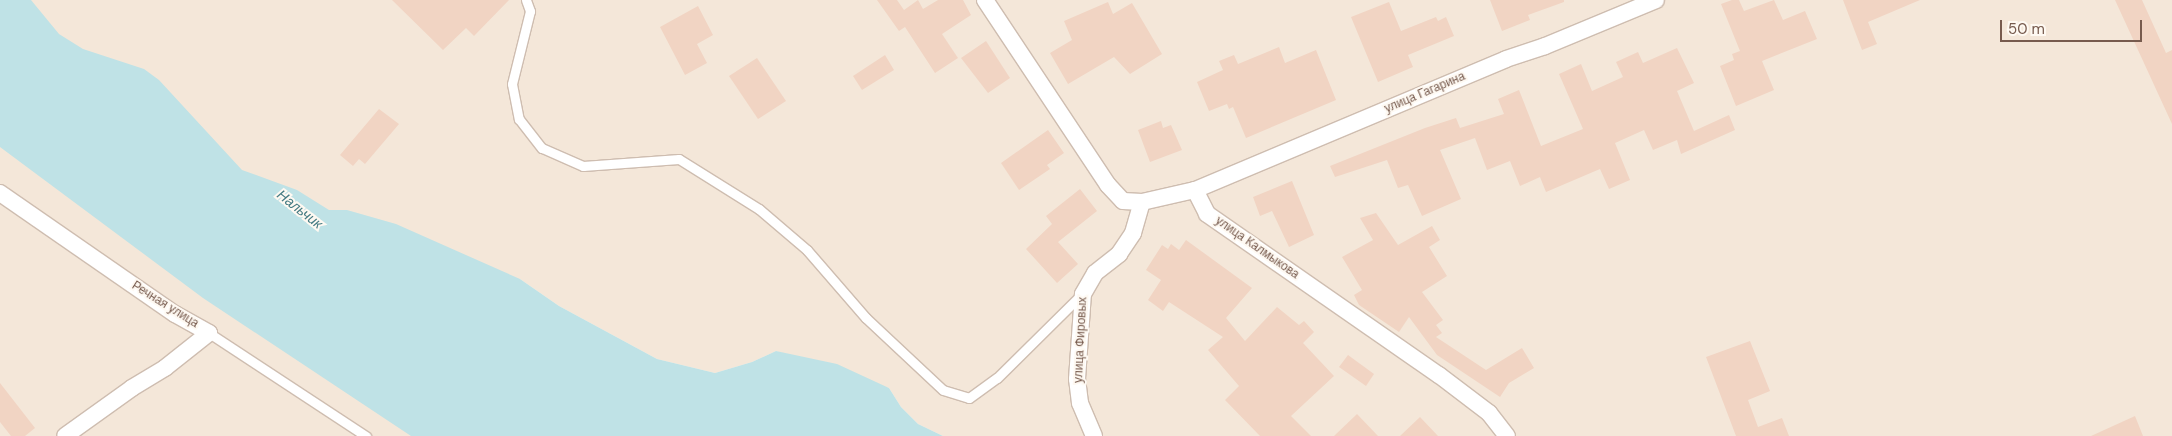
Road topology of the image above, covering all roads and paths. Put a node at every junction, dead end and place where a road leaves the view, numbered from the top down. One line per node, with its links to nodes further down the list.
1 (526, 0): 7 (lane)
2 (985, 0): 6 (street)
3 (1656, 0): 4 (street, улица Гагарина)
4 (1195, 190): 6 (street); 12 (street, улица Калмыкова)
5 (0, 193): 8 (street, Речная улица)
6 (1142, 202): 7 (street, улица Фировых)
7 (1082, 294): 11 (street, улица Фировых)
8 (209, 333): 9 (street, Речная улица); 10 (lane)
9 (66, 436)
10 (366, 436)
11 (1094, 436)
12 (1507, 436)

